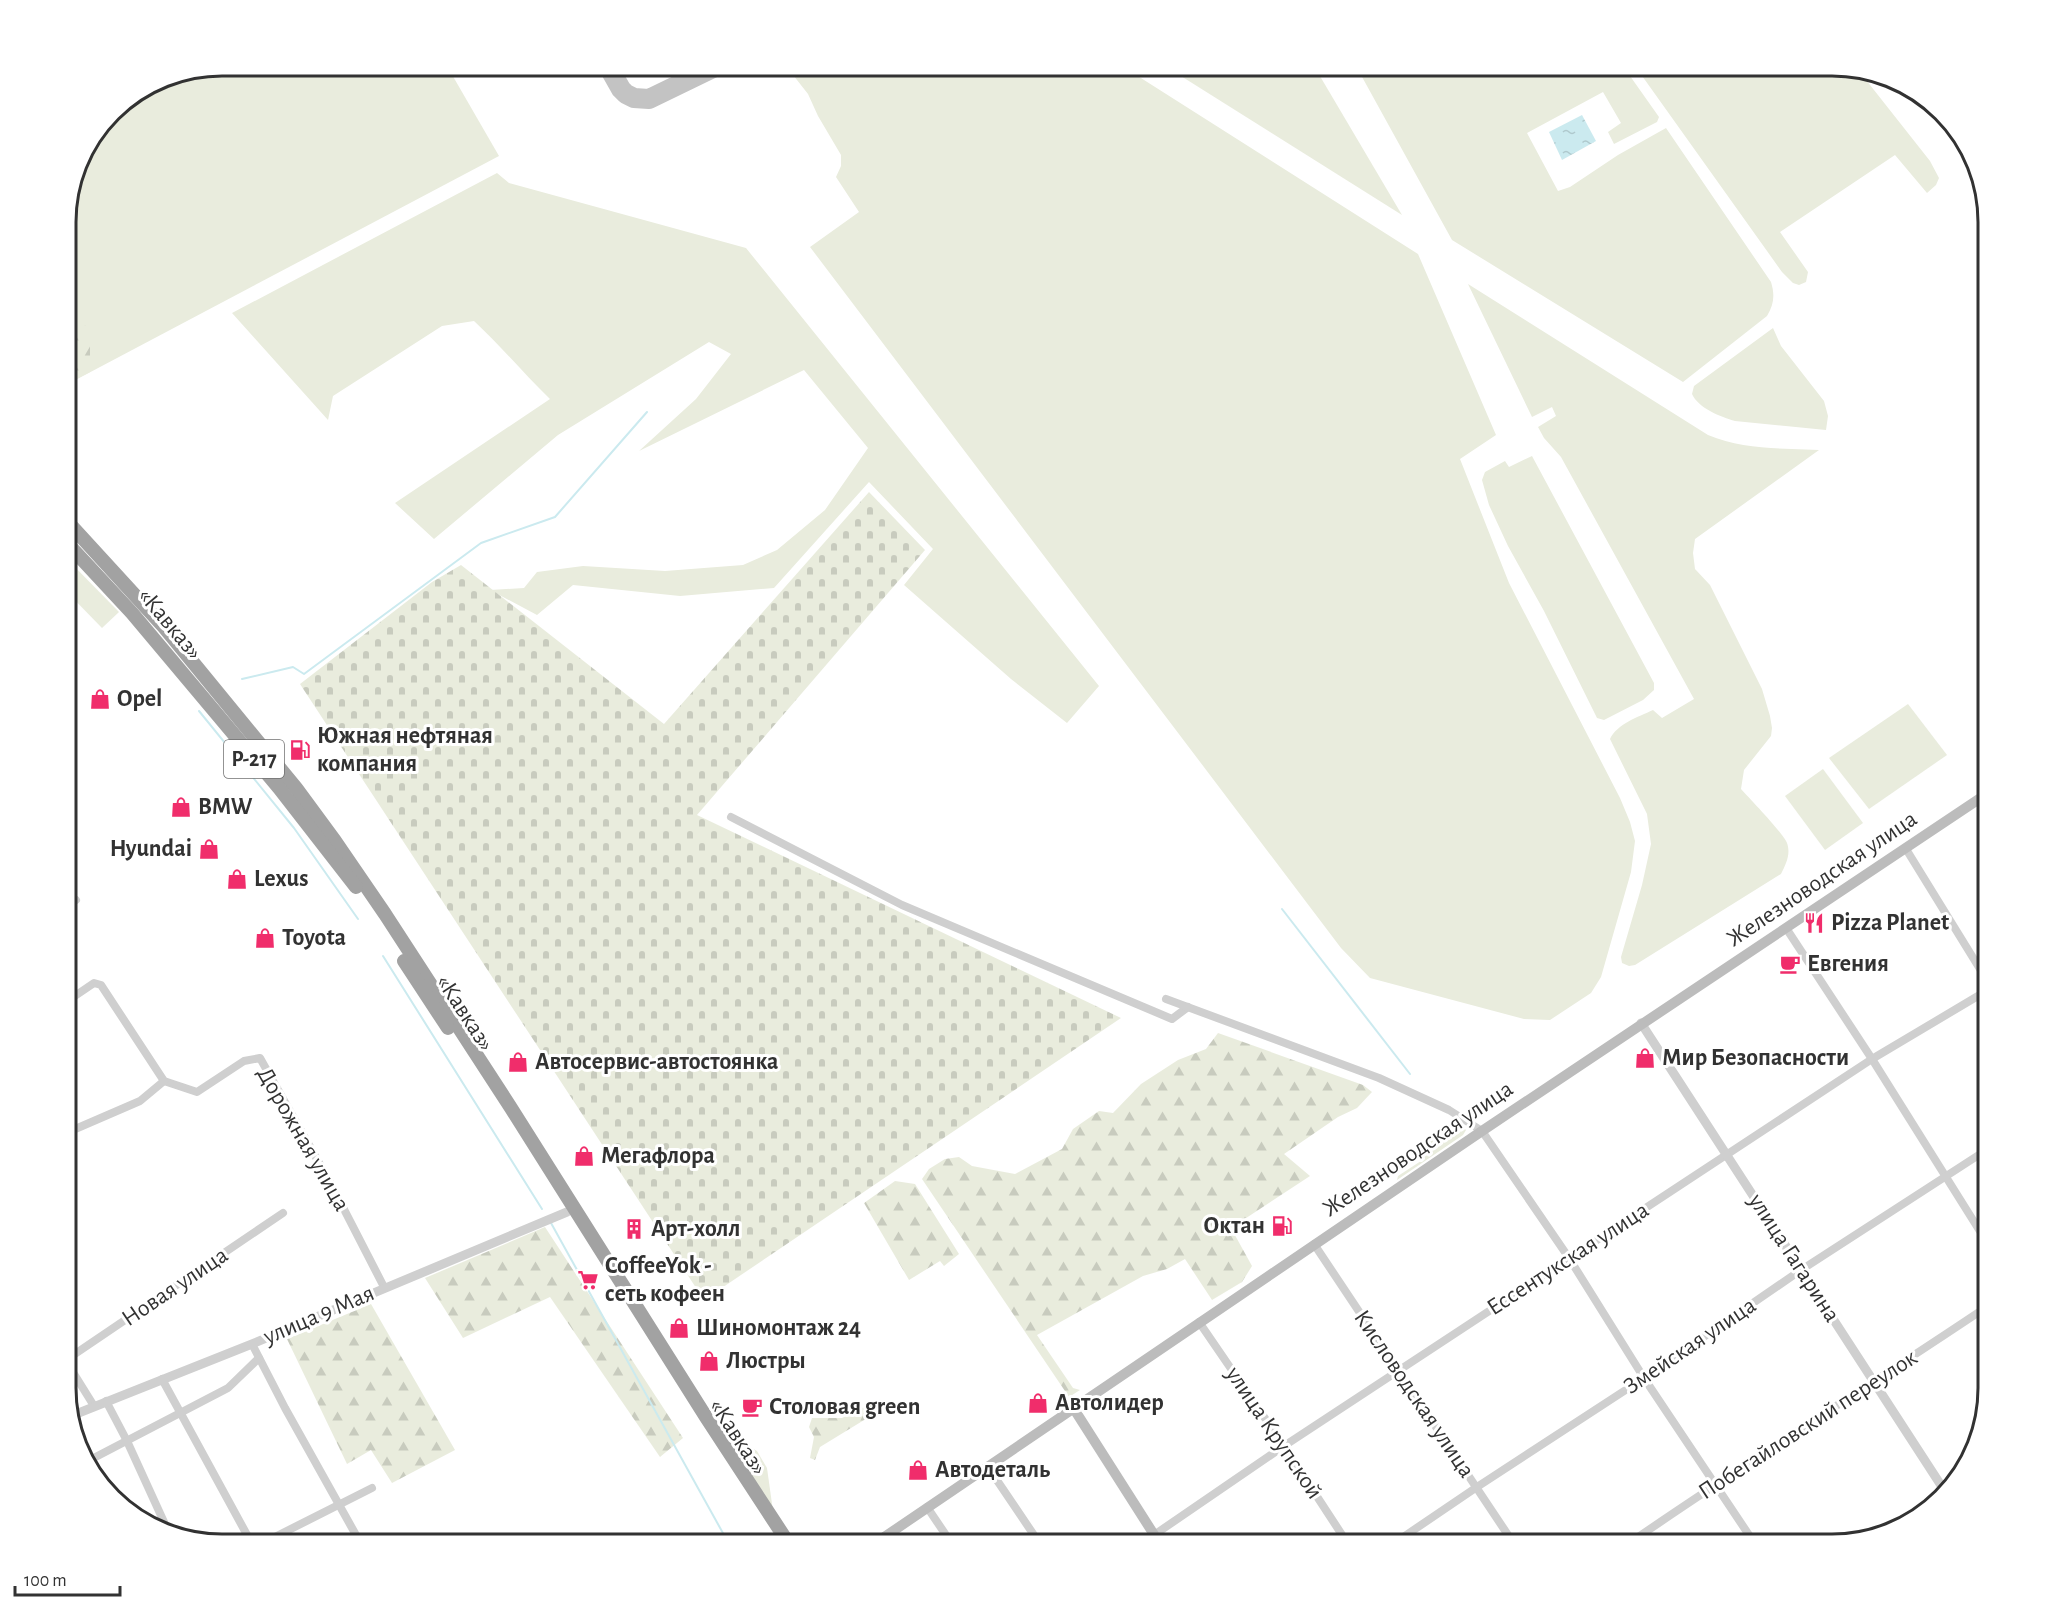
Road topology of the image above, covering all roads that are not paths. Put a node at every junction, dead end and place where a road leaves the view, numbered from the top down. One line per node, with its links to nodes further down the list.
1 (77, 532): 57 (highway, «Кавказ» / Р-217)
2 (77, 554): 20 (highway, «Кавказ» / Р-217)
3 (1977, 801): 5 (main road, Железноводская улица)
4 (731, 817): 11 (street)
5 (1906, 849): 6 (main road, Железноводская улица); 7 (street)
6 (1786, 928): 12 (main road, Железноводская улица); 13 (street)
7 (1977, 964)
8 (77, 995): 14 (street)
9 (1977, 997): 13 (street, Ессентукская улица)
10 (1166, 999): 11 (street)
11 (1188, 1007): 16 (street)
12 (1641, 1023): 16 (main road, Железноводская улица); 17 (street, улица Гагарина)
13 (1872, 1059): 17 (street, Ессентукская улица); 19 (street)
14 (164, 1081): 15 (street); 26 (street, Дорожная улица)
15 (77, 1128)
16 (1482, 1131): 23 (main road, Железноводская улица); 24 (street)
17 (1727, 1154): 24 (street, Ессентукская улица); 25 (street, улица Гагарина)
18 (1977, 1156): 19 (street, Змейская улица)
19 (1945, 1176): 22 (street); 25 (street, Змейская улица)
20 (567, 1212): 26 (street, улица 9 Мая); 56 (highway, «Кавказ» / Р-217)
21 (284, 1214): 30 (street, Новая улица)
22 (1977, 1227)
23 (1314, 1244): 28 (main road, Железноводская улица); 32 (street, Кисловодская улица)
24 (1569, 1258): 32 (street, Ессентукская улица); 34 (street)
25 (1801, 1270): 34 (street, Змейская улица); 36 (street, улица Гагарина)
26 (384, 1287): 29 (street, улица 9 Мая)
27 (1977, 1313): 36 (street, Побегайловский переулок)
28 (1199, 1322): 39 (main road, Железноводская улица); 43 (street, улица Крупской)
29 (252, 1344): 31 (street); 35 (street, улица 9 Мая)
30 (77, 1353)
31 (259, 1358): 41 (street); 50 (street)
32 (1398, 1371): 43 (street, Ессентукская улица); 48 (street, Кисловодская улица)
33 (77, 1378): 38 (street)
34 (1644, 1378): 46 (street); 48 (street, Змейская улица)
35 (162, 1379): 37 (street, улица 9 Мая); 41 (street)
36 (1876, 1382): 46 (street, Побегайловский переулок); 47 (street, улица Гагарина)
37 (106, 1401): 38 (street, улица 9 Мая); 42 (street)
38 (94, 1406): 40 (street, улица 9 Мая)
39 (1074, 1409): 45 (main road, Железноводская улица); 61 (main road)
40 (79, 1413)
41 (182, 1414): 42 (street); 53 (street)
42 (127, 1442): 44 (street); 52 (street)
43 (1284, 1446): 62 (street, Ессентукская улица); 63 (street, улица Крупской)
44 (95, 1458)
45 (988, 1467): 51 (main road, Железноводская улица); 60 (street)
46 (1716, 1484): 66 (street, Побегайловский переулок); 67 (street)
47 (1940, 1484)
48 (1477, 1487): 64 (street, Змейская улица); 65 (street, Кисловодская улица)
49 (372, 1488): 50 (street)
50 (339, 1504): 54 (street); 55 (street)
51 (927, 1507): 58 (main road, Железноводская улица); 59 (street)
52 (164, 1521)
53 (247, 1534)
54 (280, 1534)
55 (356, 1534)
56 (773, 1534)
57 (783, 1534)
58 (888, 1534)
59 (945, 1534)
60 (1034, 1534)
61 (1154, 1534)
62 (1164, 1534)
63 (1341, 1534)
64 (1408, 1534)
65 (1508, 1534)
66 (1643, 1534)
67 (1748, 1534)

